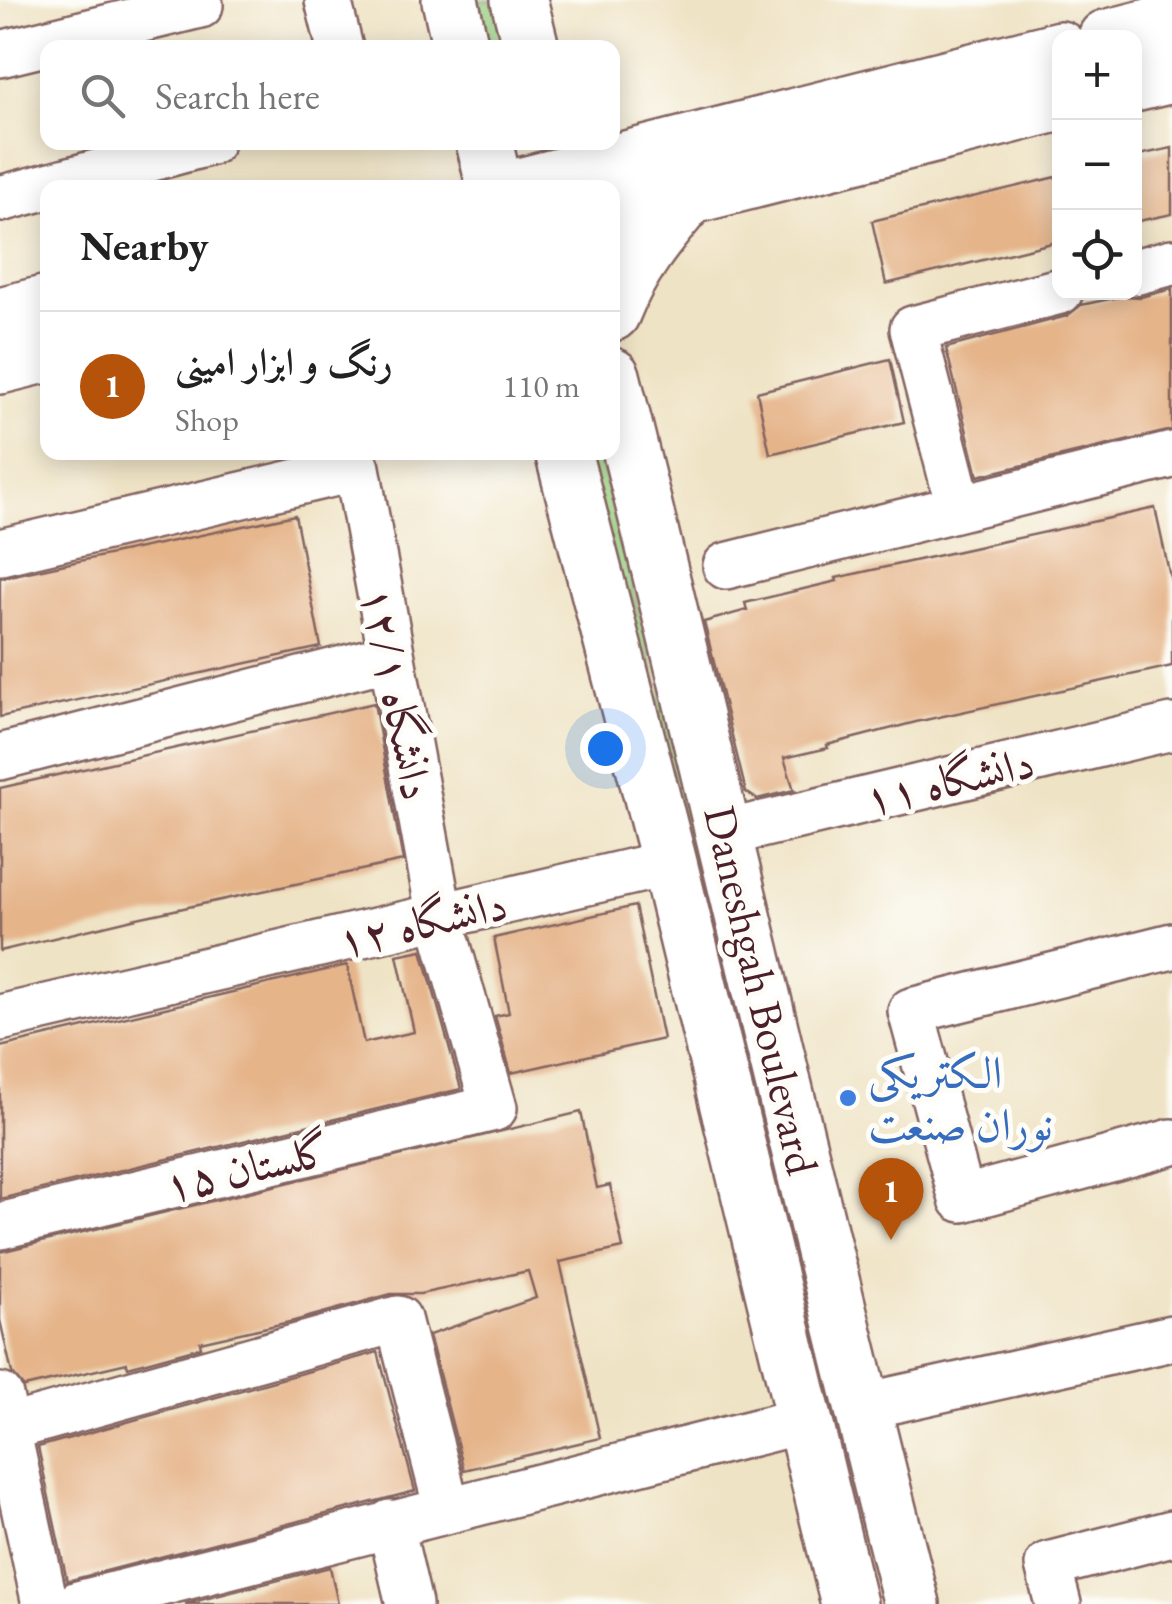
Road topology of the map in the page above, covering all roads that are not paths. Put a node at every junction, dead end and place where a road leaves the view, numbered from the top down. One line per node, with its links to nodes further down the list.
1 (328, 0): 8 (street)
2 (450, 0): 9 (main road)
3 (519, 0): 10 (main road)
4 (200, 6): 7 (street)
5 (1172, 21): 6 (main road)
6 (1137, 30)
7 (58, 40)
8 (338, 40)
9 (459, 40)
10 (529, 40)
11 (40, 44): 13 (street)
12 (1052, 51): 18 (main road)
13 (0, 54)
14 (1172, 75): 15 (main road)
15 (1142, 82)
16 (1052, 105): 25 (main road)
17 (620, 125): 18 (main road)
18 (690, 142): 21 (main road)
19 (181, 150): 22 (street)
20 (486, 150): 23 (main road)
21 (549, 173)
22 (70, 180)
23 (493, 180)
24 (40, 188): 26 (street)
25 (690, 196): 27 (main road); 31 (main road)
26 (0, 199)
27 (620, 214)
28 (1172, 262): 29 (street)
29 (1142, 270)
30 (1052, 293): 39 (street)
31 (620, 294)
32 (40, 305): 33 (main road)
33 (0, 315)
34 (40, 356): 35 (main road)
35 (0, 366)
36 (620, 408): 45 (main road, Daneshgah Boulevard)
37 (1172, 455): 39 (street)
38 (565, 460): 46 (main road, Daneshgah Boulevard)
39 (959, 506): 41 (street)
40 (0, 552): 42 (street, دانشگاه ۱۲/۱)
41 (726, 566)
42 (390, 657): 44 (street); 47 (street, دانشگاه ۱۲/۱)
43 (1172, 727): 45 (street, دانشگاه ۱۱)
44 (0, 757)
45 (726, 833): 54 (main road, Daneshgah Boulevard)
46 (670, 863): 47 (street, دانشگاه ۱۲); 56 (main road, Daneshgah Boulevard)
47 (440, 918): 49 (street, دانشگاه ۱۲); 50 (street, دانشگاه ۱۲/۱)
48 (1172, 946): 51 (street)
49 (0, 1018)
50 (494, 1108): 52 (street, گلستان ۱۵)
51 (1172, 1142)
52 (0, 1226)
53 (1172, 1338): 54 (street)
54 (861, 1408): 56 (main road); 65 (main road, Daneshgah Boulevard)
55 (4, 1412): 57 (street); 61 (street)
56 (804, 1420): 57 (street); 64 (main road, Daneshgah Boulevard)
57 (447, 1509): 58 (street)
58 (390, 1523): 62 (street); 63 (street)
59 (1172, 1533): 60 (street)
60 (1054, 1585)
61 (45, 1604)
62 (78, 1604)
63 (409, 1604)
64 (849, 1604)
65 (912, 1604)

